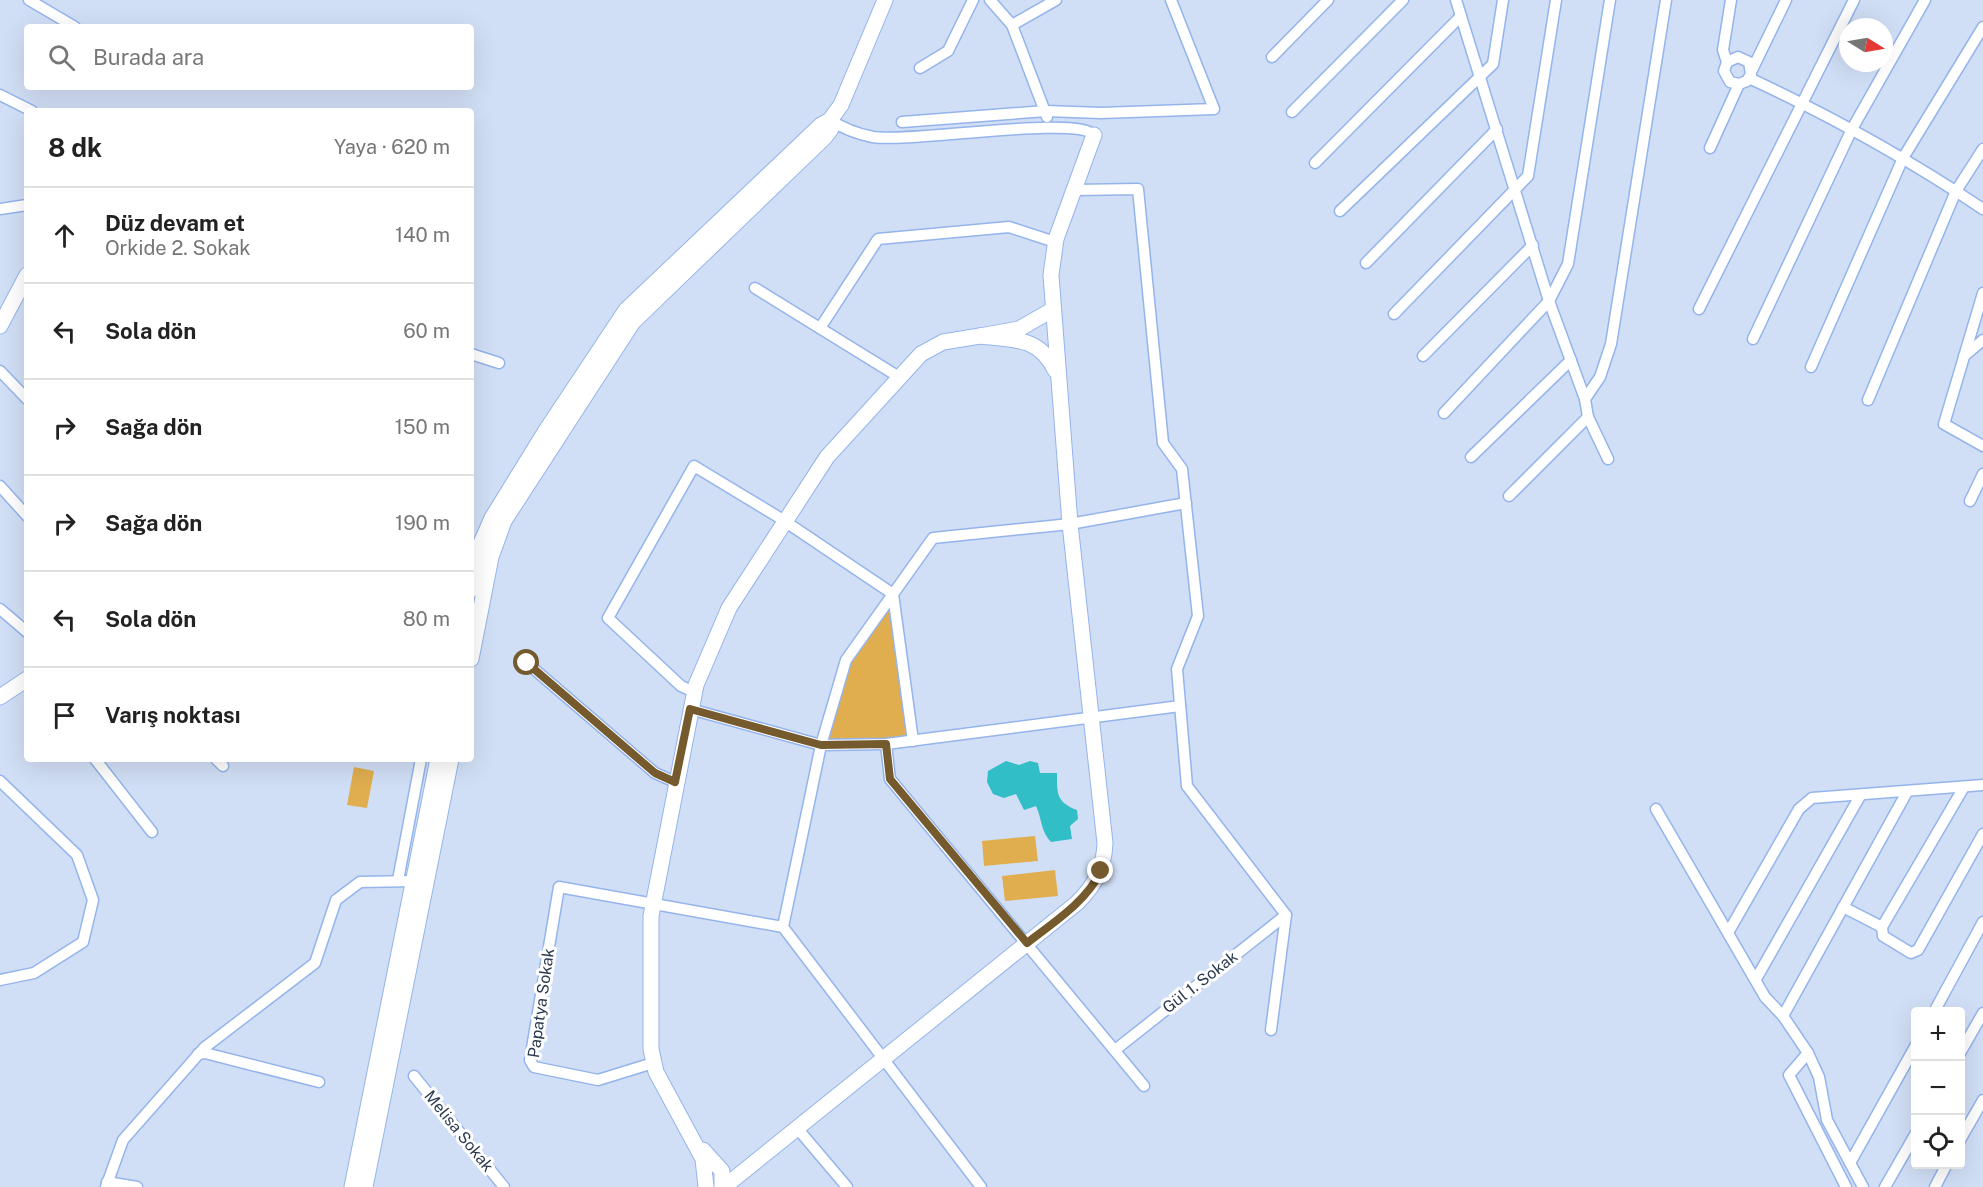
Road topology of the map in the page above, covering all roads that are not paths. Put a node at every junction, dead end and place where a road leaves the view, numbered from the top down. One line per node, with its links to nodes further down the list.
1 (29, 0): 19 (street)
2 (885, 0): 33 (street)
3 (973, 0): 24 (street)
4 (990, 0): 20 (street)
5 (1056, 0): 20 (street)
6 (1171, 0): 31 (street)
7 (1328, 0): 22 (street)
8 (1403, 0): 32 (street)
9 (1455, 0): 18 (street)
10 (1503, 0): 26 (street)
11 (1556, 0): 43 (street)
12 (1610, 0): 56 (street)
13 (1666, 0): 76 (street)
14 (1731, 0): 23 (street)
15 (1786, 0): 25 (street)
16 (1854, 0): 29 (street)
17 (1925, 0): 37 (street)
18 (1461, 16): 26 (street); 42 (street)
19 (70, 24)
20 (1012, 25): 31 (street)
21 (1983, 27): 41 (street)
22 (1272, 57)
23 (1727, 62): 25 (street); 27 (street)
24 (920, 68)
25 (1750, 74): 27 (street); 29 (street)
26 (1480, 76): 36 (street); 49 (street)
27 (1739, 84): 39 (street)
28 (0, 95): 30 (street)
29 (1800, 102): 37 (street); 57 (street)
30 (27, 108)
31 (1046, 111): 34 (street); 35 (street)
32 (1292, 112)
33 (830, 120): 35 (street); 91 (street)
34 (902, 122)
35 (1048, 127): 38 (street)
36 (1497, 129): 43 (street); 52 (street)
37 (1852, 129): 41 (street); 63 (street)
38 (1094, 135): 44 (street)
39 (1710, 148)
40 (1983, 149): 45 (street)
41 (1903, 158): 45 (street); 71 (street)
42 (1315, 163)
43 (1516, 189): 51 (street); 58 (street)
44 (1074, 190): 50 (street); 87 (street)
45 (1956, 191): 48 (street); 77 (street)
46 (24, 205): 47 (street)
47 (0, 209)
48 (1983, 209)
49 (1340, 211)
50 (1055, 243): 59 (street); 61 (street)
51 (1533, 245): 56 (street); 67 (street)
52 (1366, 263)
53 (24, 288): 60 (street)
54 (755, 288): 61 (street)
55 (1983, 293): 68 (street)
56 (1549, 301): 69 (street); 78 (street)
57 (1699, 309)
58 (1394, 314)
59 (1053, 317): 62 (street); 65 (street); 74 (street)
60 (0, 326)
61 (820, 328): 73 (street)
62 (980, 336): 65 (street); 73 (street)
63 (1753, 339)
64 (1983, 340): 68 (street)
65 (1027, 341): 74 (street)
66 (474, 355): 70 (street)
67 (1423, 356)
68 (1964, 356): 80 (street)
69 (1571, 360): 76 (street); 81 (street)
70 (500, 363)
71 (1811, 367)
72 (0, 371): 75 (street)
73 (899, 376): 89 (street)
74 (1057, 376): 90 (street)
75 (24, 396)
76 (1585, 399): 79 (street)
77 (1868, 400)
78 (1444, 413)
79 (1588, 417): 82 (street); 85 (street)
80 (1983, 446)
81 (1471, 457)
82 (1608, 459)
83 (1983, 474): 86 (street)
84 (0, 486): 88 (street)
85 (1509, 496)
86 (1970, 501)
87 (1186, 503): 90 (street); 100 (street)
88 (24, 513)
89 (784, 521): 92 (street); 98 (street); 98 (street)
90 (1070, 524): 92 (street); 102 (street)
91 (476, 587): 94 (street)
92 (893, 594): 103 (street); 105 (street)
93 (0, 609): 95 (street)
94 (474, 616)
95 (24, 630)
96 (527, 663): 111 (street)
97 (24, 681): 99 (street)
98 (694, 692): 101 (street)
99 (0, 697)
100 (1180, 706): 102 (street); 122 (street)
101 (690, 709): 105 (street); 111 (street)
102 (1092, 719): 103 (street); 127 (street)
103 (914, 741): 104 (street)
104 (886, 744): 105 (street); 127 (street)
105 (821, 745): 124 (street)
106 (97, 762): 117 (street)
107 (421, 762): 119 (street)
108 (437, 762): 119 (street)
109 (450, 762): 156 (street)
110 (0, 781): 129 (street)
111 (675, 782): 120 (street)
112 (1983, 785): 113 (street)
113 (1964, 787): 114 (street); 125 (street)
114 (1907, 792): 115 (street); 121 (street)
115 (1860, 796): 126 (street); 128 (street)
116 (1656, 809): 126 (street)
117 (152, 832)
118 (1983, 834): 125 (street)
119 (406, 880): 137 (street); 155 (street)
120 (652, 905): 124 (street); 140 (street); 140 (street, Papatya Sokak)
121 (1843, 907): 125 (street); 132 (street)
122 (1286, 915): 133 (street); 135 (street, Gül 1. Sokak)
123 (1983, 922): 130 (street)
124 (783, 927): 139 (street)
125 (1882, 927)
126 (1729, 931): 128 (street)
127 (1027, 943): 135 (street); 139 (street)
128 (1756, 979): 132 (street)
129 (0, 980)
130 (1936, 1007)
131 (1983, 1013): 134 (street)
132 (1783, 1016): 136 (street)
133 (1271, 1030)
134 (1965, 1044)
135 (1114, 1050): 143 (street)
136 (1808, 1053): 151 (street); 162 (street)
137 (198, 1054): 142 (street); 153 (street)
138 (1911, 1054): 151 (street)
139 (883, 1060): 145 (street); 161 (street)
140 (653, 1063): 147 (street)
141 (414, 1076): 157 (street, Melisa Sokak)
142 (319, 1082)
143 (1144, 1086)
144 (1983, 1100): 146 (street)
145 (797, 1128): 150 (street); 160 (street)
146 (1965, 1131)
147 (694, 1138): 149 (street); 158 (street)
148 (1911, 1142): 164 (street)
149 (710, 1157): 150 (street); 159 (street)
150 (759, 1158): 159 (street)
151 (1850, 1163): 163 (street)
152 (1944, 1169): 165 (street)
153 (107, 1184): 154 (street)
154 (137, 1187)
155 (352, 1187)
156 (365, 1187)
157 (504, 1187)
158 (706, 1187)
159 (723, 1187)
160 (847, 1187)
161 (981, 1187)
162 (1846, 1187)
163 (1863, 1187)
164 (1885, 1187)
165 (1935, 1187)

